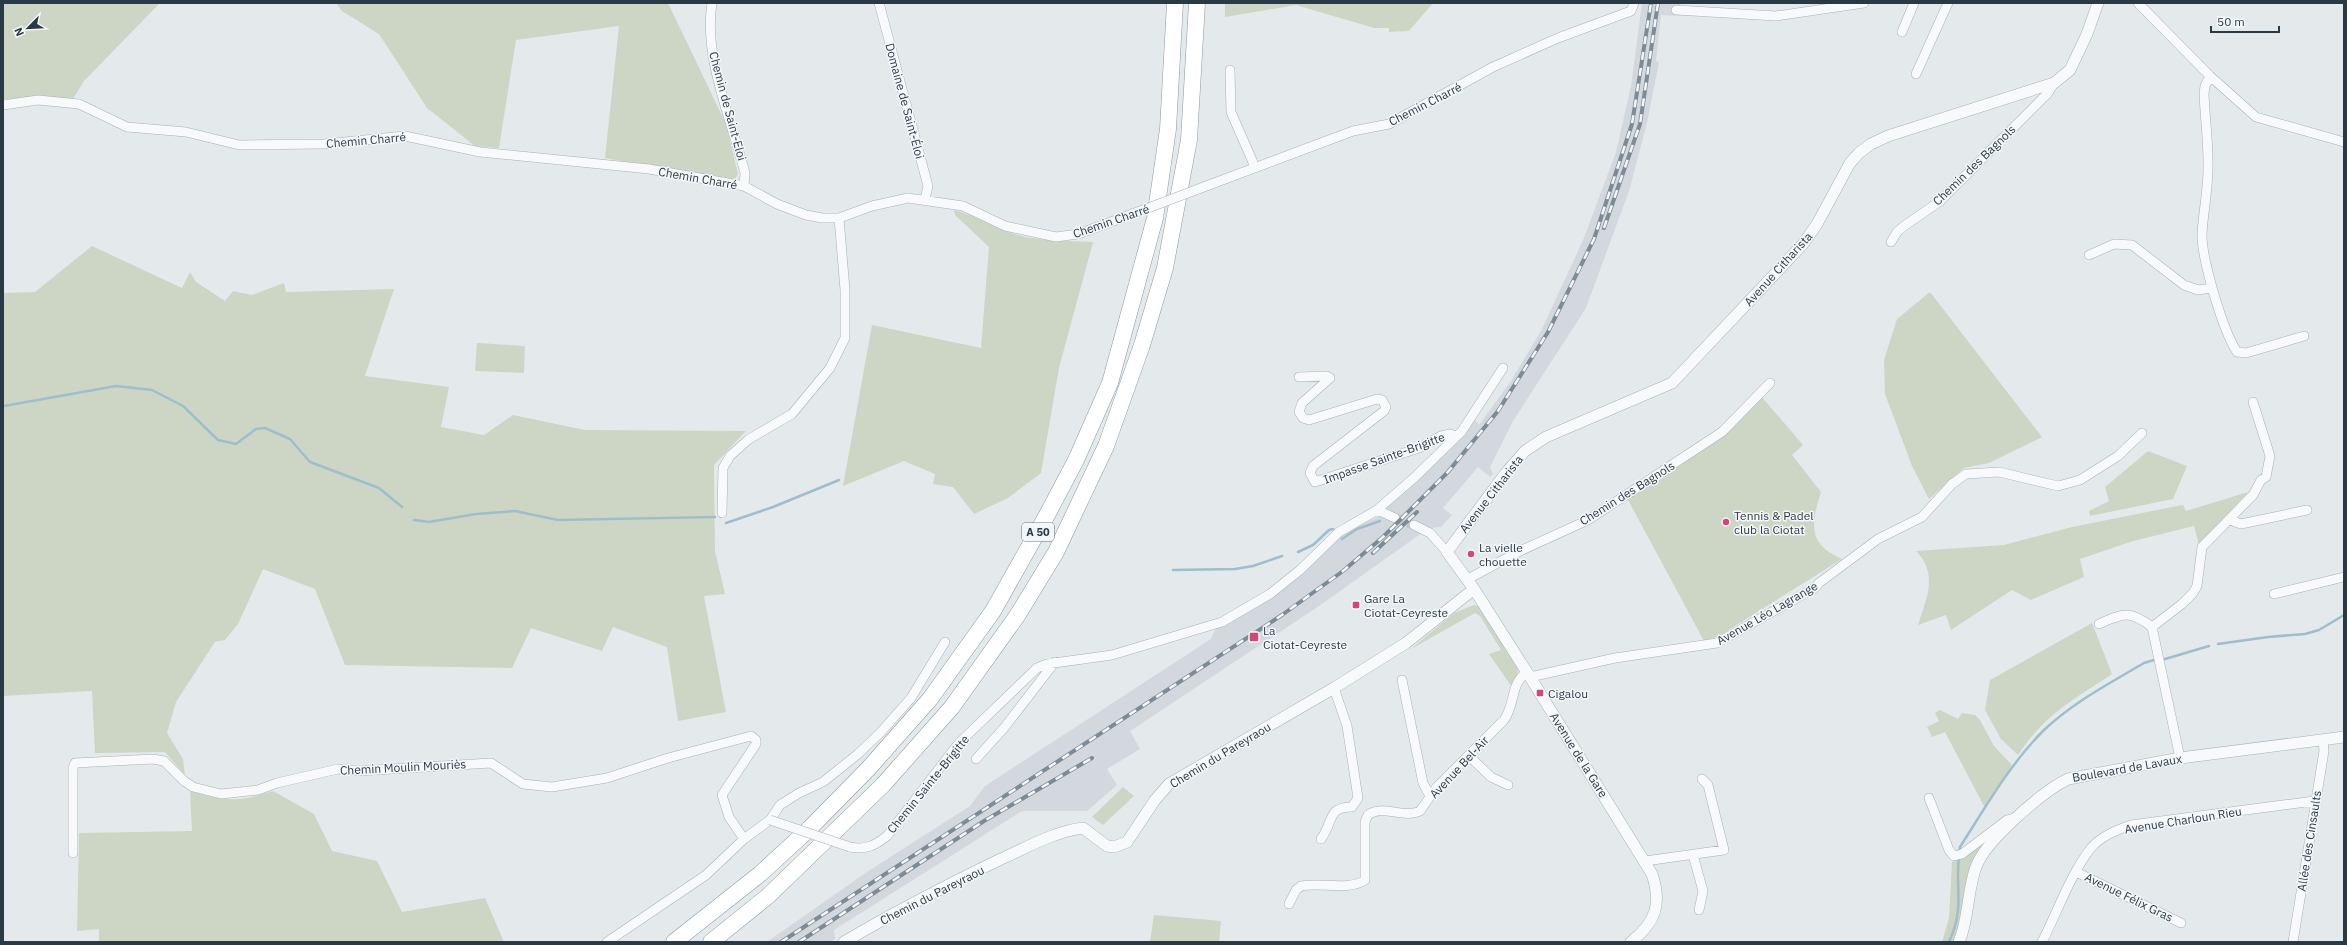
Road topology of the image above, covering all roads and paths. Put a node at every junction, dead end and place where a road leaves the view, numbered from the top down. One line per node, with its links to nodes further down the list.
1 (712, 3): 20 (street, Chemin de Saint-Eloi)
2 (879, 3): 21 (street, Domaine de Saint-Éloi)
3 (1175, 3): 72 (highway, A 50)
4 (1197, 3): 73 (highway, A 50)
5 (1864, 3): 11 (street)
6 (1914, 3): 12 (street)
7 (1948, 3): 14 (street)
8 (2098, 3): 16 (street, Avenue Citharista)
9 (2138, 3): 15 (street)
10 (1633, 7): 19 (street, Chemin Charré)
11 (1676, 10)
12 (1902, 32)
13 (1230, 70): 19 (street)
14 (1916, 74)
15 (2210, 76): 18 (street); 25 (street)
16 (2054, 83): 23 (street, Chemin des Bagnols); 39 (street, Avenue Citharista)
17 (3, 105): 20 (street, Chemin Charré)
18 (2344, 142)
19 (1255, 167): 21 (street, Chemin Charré, bridge)
20 (744, 186): 22 (street, Chemin Charré)
21 (925, 199): 22 (street, Chemin Charré)
22 (839, 218): 35 (street)
23 (1891, 242)
24 (2088, 255): 25 (street)
25 (2212, 288): 26 (street)
26 (2304, 336)
27 (1503, 368): 32 (street, Chemin Sainte-Brigitte)
28 (1299, 377): 32 (street, Impasse Sainte-Brigitte)
29 (1770, 383): 41 (street, Chemin des Bagnols)
30 (2253, 402): 37 (street)
31 (2142, 433): 47 (street, Avenue Léo Lagrange)
32 (1457, 436): 33 (street, Chemin Sainte-Brigitte)
33 (1377, 510): 36 (street); 46 (street, Chemin Sainte-Brigitte)
34 (2307, 510): 37 (street)
35 (722, 513)
36 (1395, 518)
37 (2230, 520): 44 (street)
38 (1414, 525): 39 (street)
39 (1447, 552): 41 (street, Avenue de la Gare)
40 (2344, 577): 42 (street)
41 (1471, 584): 47 (street, Avenue de la Gare); 49 (street, Chemin du Pareyraou)
42 (2274, 594)
43 (2099, 624): 44 (street)
44 (2152, 627): 53 (street)
45 (945, 642): 61 (street)
46 (1055, 662): 54 (street); 61 (street, Chemin Sainte-Brigitte, bridge)
47 (1528, 674): 52 (street, Avenue Bel-Air); 66 (street, Avenue de la Gare)
48 (1402, 680): 57 (street)
49 (1334, 688): 62 (street); 74 (street, Chemin du Pareyraou)
50 (2344, 737): 51 (street, Boulevard de Lavaux)
51 (2323, 740): 53 (street, Boulevard de Lavaux); 59 (street, Allée des Cinsaults)
52 (1469, 756): 56 (street); 57 (street, Avenue Bel-Air)
53 (2180, 758): 60 (street, Boulevard de Lavaux)
54 (976, 759)
55 (1702, 779): 65 (street)
56 (1508, 785)
57 (1430, 796): 68 (street, Avenue Bel-Air)
58 (1929, 798): 60 (street)
59 (2314, 801): 67 (street, Avenue Charloun Rieu); 78 (street, Allée des Cinsaults)
60 (2017, 818): 76 (street, Boulevard de Lavaux)
61 (770, 820): 63 (street)
62 (1321, 838)
63 (744, 839): 64 (street, Chemin Moulin Mouriès); 71 (street)
64 (73, 853)
65 (1693, 855): 66 (street); 69 (street)
66 (1645, 861): 75 (street, Avenue de la Gare)
67 (2076, 872): 70 (street, Avenue Félix Gras); 77 (street, Avenue Charloun Rieu)
68 (1289, 904)
69 (1699, 910)
70 (2181, 923)
71 (606, 942)
72 (674, 942)
73 (711, 942)
74 (844, 942)
75 (1631, 942)
76 (1959, 942)
77 (2042, 942)
78 (2293, 942)

